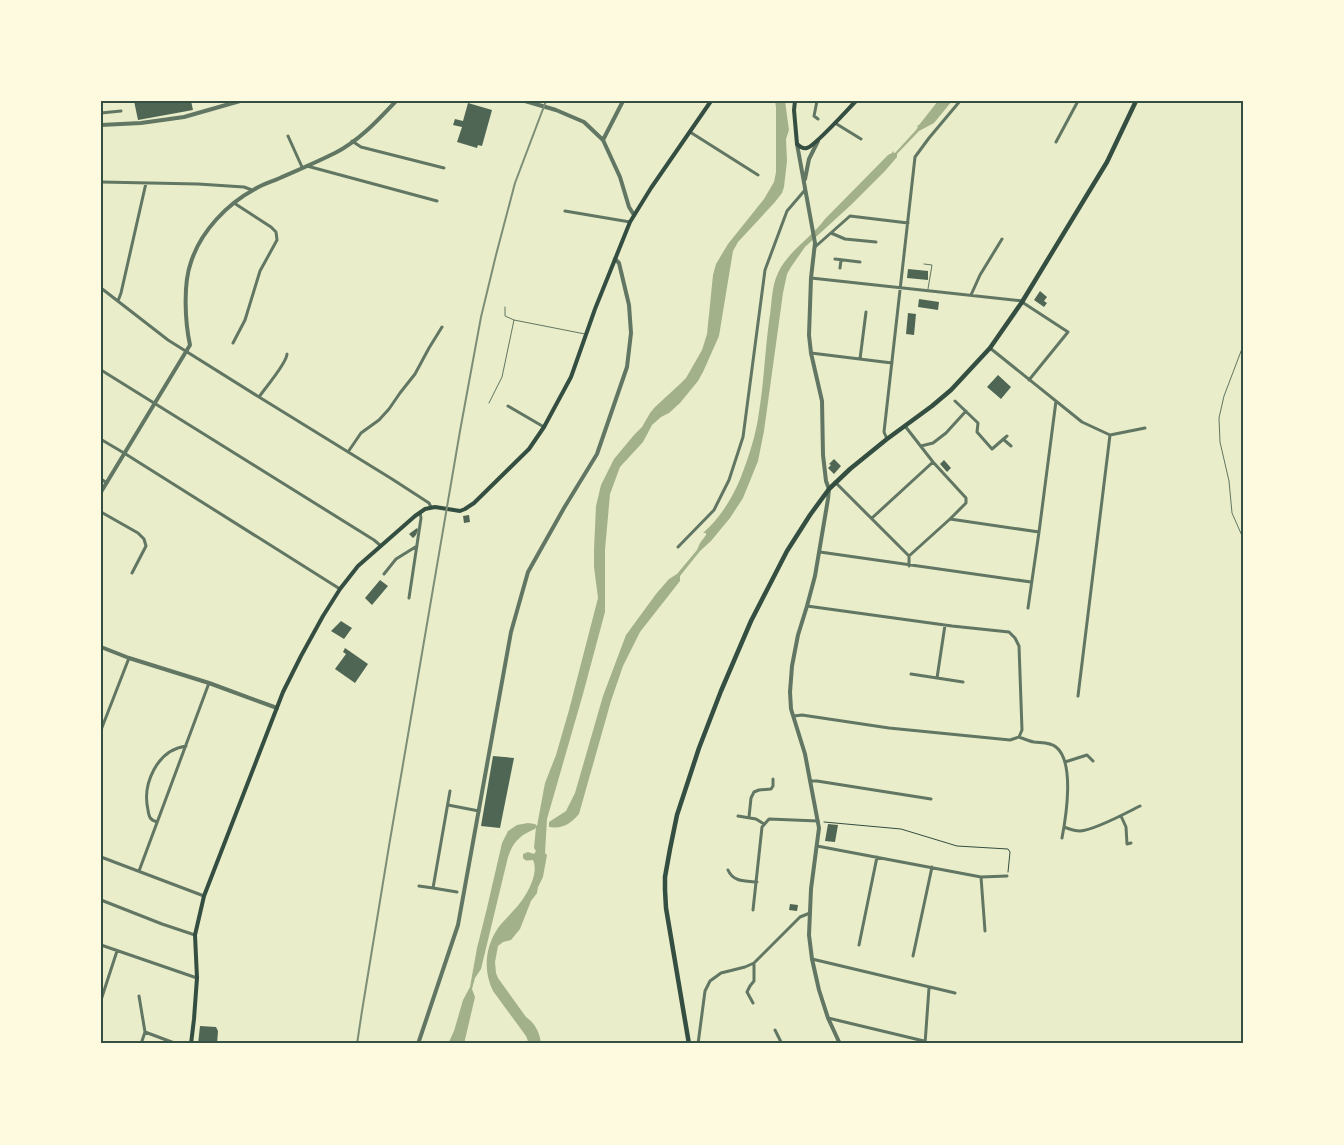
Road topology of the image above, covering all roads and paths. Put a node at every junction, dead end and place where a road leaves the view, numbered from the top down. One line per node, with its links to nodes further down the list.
1 (240, 101): 16 (street)
2 (396, 101): 22 (street)
3 (525, 101): 21 (street)
4 (623, 101): 21 (street)
5 (711, 101): 17 (main road)
6 (795, 101): 24 (main road)
7 (817, 101): 14 (street)
8 (856, 101): 15 (main road)
9 (960, 101): 37 (street)
10 (1078, 101): 23 (street)
11 (1136, 101): 56 (main road)
12 (121, 111): 13 (street)
13 (101, 113)
14 (818, 119)
15 (835, 123): 19 (main road); 20 (street)
16 (101, 125)
17 (690, 132): 27 (street); 35 (main road)
18 (288, 136): 25 (street)
19 (820, 138): 24 (main road); 30 (street)
20 (861, 139)
21 (603, 140): 35 (street)
22 (352, 141): 25 (street); 26 (street)
23 (1056, 142)
24 (797, 144): 30 (street)
25 (304, 167): 31 (street); 32 (street)
26 (444, 168)
27 (758, 175)
28 (101, 182): 29 (street)
29 (146, 183): 31 (street); 55 (street)
30 (805, 188): 41 (street); 106 (street)
31 (252, 190): 33 (street)
32 (438, 201)
33 (234, 203): 62 (street); 65 (street)
34 (564, 211): 36 (street)
35 (634, 215): 36 (main road)
36 (630, 222): 42 (main road)
37 (908, 224): 38 (street); 52 (street)
38 (832, 233): 40 (street); 41 (street)
39 (1002, 239): 54 (street)
40 (876, 242)
41 (815, 245): 49 (street)
42 (616, 259): 61 (main road); 139 (street)
43 (835, 259): 44 (street)
44 (842, 260): 45 (street); 47 (street)
45 (860, 262)
46 (924, 264): 53 (lane)
47 (840, 268)
48 (839, 276): 50 (street)
49 (811, 278): 50 (street); 66 (street)
50 (839, 281): 52 (street)
51 (101, 288): 55 (street)
52 (900, 288): 53 (street); 69 (street)
53 (928, 291): 54 (street)
54 (971, 295): 56 (street)
55 (118, 300): 65 (street)
56 (1023, 302): 64 (main road); 71 (street)
57 (506, 307): 59 (lane)
58 (866, 312): 68 (street)
59 (514, 320): 61 (lane); 76 (lane)
60 (442, 327): 89 (street)
61 (586, 334): 80 (main road)
62 (233, 343)
63 (1243, 346): 103 (lane)
64 (990, 348): 71 (street); 79 (main road)
65 (186, 351): 72 (street); 75 (street)
66 (811, 353): 68 (street); 95 (street)
67 (287, 354): 72 (street)
68 (860, 359): 69 (street)
69 (892, 363): 84 (street)
70 (101, 370): 75 (street)
71 (1029, 380): 74 (street)
72 (259, 397): 89 (street)
73 (956, 401): 78 (street)
74 (1056, 401): 82 (street); 102 (street)
75 (154, 403): 90 (street); 104 (street)
76 (489, 403)
77 (508, 406): 80 (street)
78 (966, 411): 85 (street); 87 (street)
79 (905, 426): 84 (main road); 87 (street)
80 (544, 427): 97 (main road)
81 (1145, 428): 82 (street)
82 (1110, 435): 124 (street)
83 (1007, 436): 85 (street)
84 (887, 439): 93 (main road)
85 (1003, 439): 88 (street)
86 (102, 440): 90 (street)
87 (921, 446): 91 (street)
88 (1010, 446)
89 (348, 452): 97 (street)
90 (124, 453): 94 (street); 113 (street)
91 (933, 462): 100 (street); 101 (street)
92 (101, 479): 94 (street)
93 (836, 482): 95 (main road); 100 (street)
94 (107, 483): 96 (street)
95 (828, 489): 107 (street); 188 (main road)
96 (101, 492)
97 (433, 507): 99 (main road)
98 (101, 512): 110 (street)
99 (420, 512): 104 (main road); 105 (street)
100 (872, 518): 108 (street)
101 (950, 519): 102 (street); 108 (street)
102 (1039, 532): 112 (street)
103 (1243, 538)
104 (381, 546): 113 (main road)
105 (417, 546): 111 (street); 114 (street)
106 (678, 547)
107 (820, 552): 109 (street); 115 (street)
108 (909, 556): 109 (street)
109 (910, 566): 112 (street)
110 (132, 573)
111 (384, 574)
112 (1031, 582): 116 (street)
113 (340, 589): 125 (main road)
114 (409, 598)
115 (807, 606): 117 (street); 126 (street)
116 (1028, 608)
117 (945, 625): 121 (street); 129 (street)
118 (101, 647): 119 (street)
119 (129, 658): 123 (street); 127 (street)
120 (911, 674): 121 (street)
121 (937, 678): 122 (street)
122 (963, 682)
123 (209, 683): 125 (street); 130 (street)
124 (1078, 696)
125 (277, 708): 161 (main road)
126 (794, 716): 129 (street); 134 (street)
127 (103, 723): 128 (street)
128 (101, 730)
129 (1019, 737): 132 (street)
130 (186, 746): 144 (street); 144 (street)
131 (1093, 761): 132 (street)
132 (1065, 762): 146 (street)
133 (773, 779): 142 (street)
134 (810, 782): 136 (street); 143 (street)
135 (450, 791): 137 (street)
136 (931, 799)
137 (448, 805): 139 (street); 159 (street)
138 (1140, 806): 141 (street)
139 (479, 811): 187 (street)
140 (738, 816): 142 (street)
141 (1120, 816): 146 (street); 148 (street)
142 (749, 817): 145 (street)
143 (818, 821): 145 (street); 149 (street); 155 (path)
144 (156, 822): 154 (street)
145 (764, 824): 157 (street)
146 (1064, 827): 147 (street)
147 (1062, 838)
148 (1131, 843)
149 (818, 846): 151 (street); 164 (street)
150 (101, 857): 154 (street)
151 (877, 857): 152 (street); 168 (street)
152 (932, 868): 156 (street); 170 (street)
153 (728, 870): 157 (street)
154 (138, 871): 161 (street)
155 (1007, 876): 156 (street)
156 (981, 877): 165 (street)
157 (757, 882): 163 (street)
158 (419, 886): 159 (street)
159 (433, 888): 160 (street)
160 (456, 892)
161 (204, 896): 166 (main road)
162 (101, 900): 166 (street)
163 (753, 910)
164 (810, 913): 171 (street); 172 (street)
165 (985, 931)
166 (195, 935): 173 (main road)
167 (101, 944): 169 (street)
168 (858, 945)
169 (117, 951): 173 (street); 177 (street)
170 (913, 956)
171 (812, 959): 174 (street); 179 (street)
172 (754, 963): 178 (street); 189 (street)
173 (197, 978): 186 (main road)
174 (929, 988): 175 (street); 183 (street)
175 (955, 993)
176 (138, 996): 181 (street)
177 (101, 1000)
178 (753, 1003)
179 (828, 1018): 182 (street); 183 (street)
180 (775, 1030): 190 (street)
181 (145, 1032): 184 (street); 185 (street)
182 (839, 1042): 191 (street)
183 (924, 1043)
184 (141, 1044)
185 (177, 1044)
186 (190, 1044)
187 (418, 1044)
188 (689, 1044)
189 (698, 1044)
190 (782, 1044)
191 (834, 1044)

